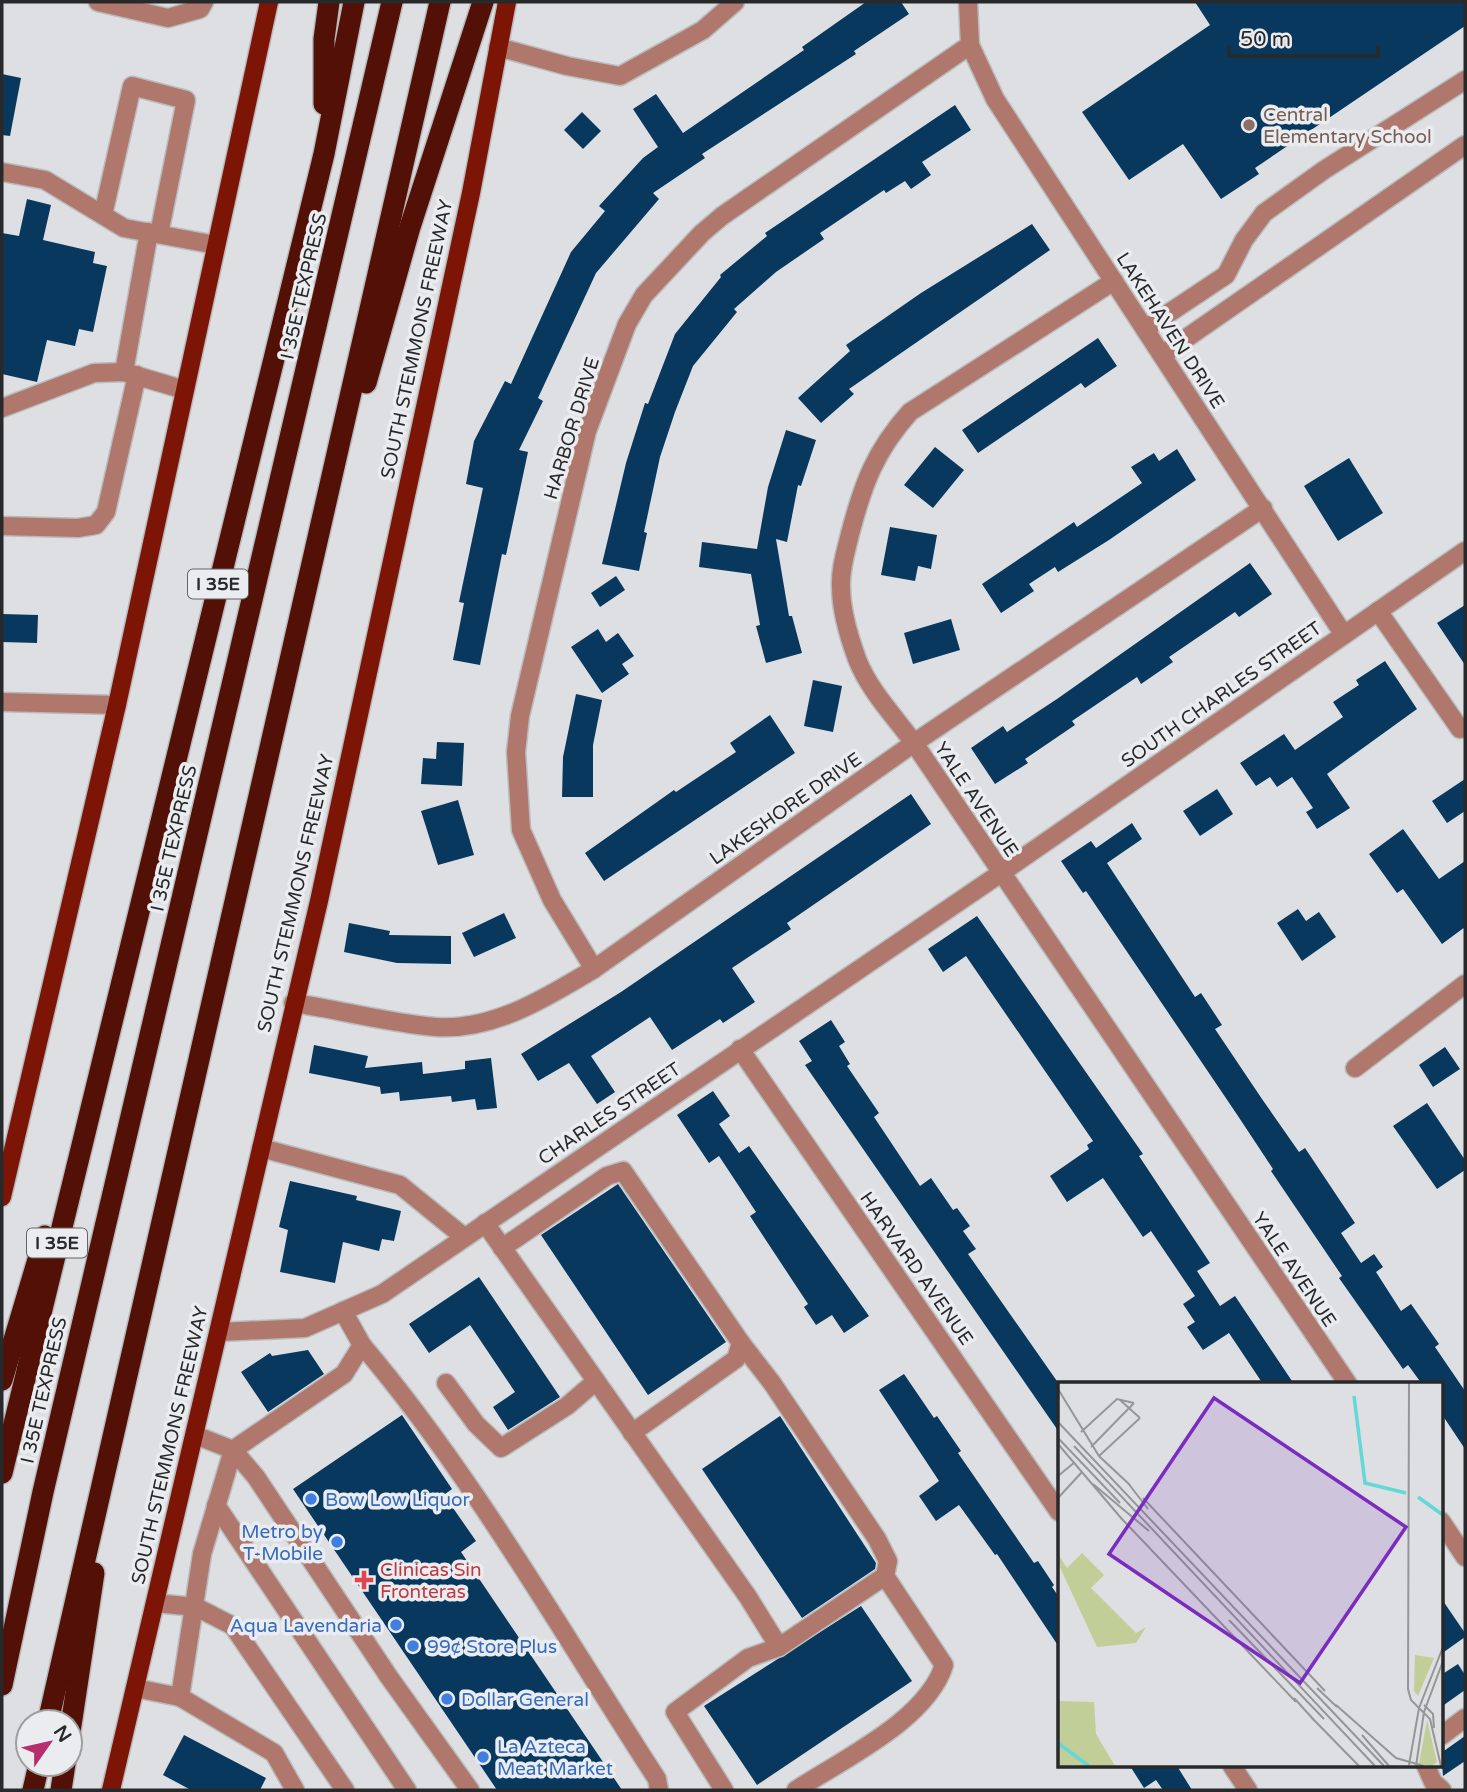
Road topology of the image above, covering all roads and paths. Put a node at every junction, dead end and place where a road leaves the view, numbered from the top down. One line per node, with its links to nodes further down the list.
1 (98, 2): 12 (street)
2 (204, 2): 12 (street)
3 (269, 2): 21 (main road)
4 (329, 2): 17 (highway)
5 (354, 2): 17 (highway, I 35E)
6 (392, 2): 71 (highway, I 35E TEXPRESS)
7 (440, 2): 33 (highway)
8 (483, 2): 33 (highway)
9 (507, 2): 14 (main road, SOUTH STEMMONS FREEWAY)
10 (735, 2): 14 (street)
11 (968, 2): 13 (street, LAKEHAVEN DRIVE)
12 (141, 6)
13 (971, 45): 22 (street, LAKEHAVEN DRIVE); 39 (street, HARBOR DRIVE)
14 (498, 47): 41 (main road, SOUTH STEMMONS FREEWAY)
15 (1465, 80): 23 (street)
16 (1465, 145): 24 (street)
17 (324, 154): 42 (highway, I 35E)
18 (2, 172): 19 (street)
19 (103, 215): 20 (street); 20 (street)
20 (154, 233): 21 (street); 25 (street)
21 (216, 245): 26 (main road)
22 (1114, 281): 23 (street, LAKEHAVEN DRIVE); 37 (street, YALE AVENUE)
23 (1145, 329): 24 (street, LAKEHAVEN DRIVE)
24 (1162, 355): 28 (street, LAKEHAVEN DRIVE)
25 (131, 373): 26 (street); 27 (street); 29 (street)
26 (185, 390): 35 (main road)
27 (2, 408)
28 (1263, 508): 32 (street, LAKEHAVEN DRIVE); 37 (street, LAKESHORE DRIVE)
29 (2, 526)
30 (1465, 551): 31 (street, SOUTH CHARLES STREET)
31 (1378, 611): 32 (street, SOUTH CHARLES STREET); 36 (street)
32 (1344, 635): 38 (street, SOUTH CHARLES STREET)
33 (291, 651): 58 (highway)
34 (2, 702): 35 (street)
35 (117, 705): 46 (main road)
36 (1460, 729)
37 (914, 743): 38 (street, YALE AVENUE); 39 (street, LAKESHORE DRIVE)
38 (1001, 873): 43 (street, CHARLES STREET); 56 (street, YALE AVENUE)
39 (594, 969): 41 (street, LAKESHORE DRIVE)
40 (1465, 984): 44 (street)
41 (293, 1003): 45 (main road, SOUTH STEMMONS FREEWAY)
42 (112, 1013): 54 (highway); 62 (highway, I 35E)
43 (740, 1049): 47 (street, CHARLES STREET); 64 (street, HARVARD AVENUE)
44 (1355, 1068)
45 (261, 1148): 48 (street); 51 (main road, SOUTH STEMMONS FREEWAY)
46 (2, 1197)
47 (485, 1223): 48 (street, CHARLES STREET); 49 (street)
48 (464, 1237): 50 (street, CHARLES STREET)
49 (502, 1248): 52 (street); 55 (street)
50 (343, 1311): 51 (street, CHARLES STREET); 53 (street)
51 (220, 1332): 60 (main road, SOUTH STEMMONS FREEWAY)
52 (741, 1343): 59 (street); 67 (street)
53 (362, 1345): 61 (street); 85 (street)
54 (2, 1380)
55 (596, 1381): 57 (street); 59 (street)
56 (1347, 1382)
57 (446, 1383)
58 (123, 1387): 74 (highway); 75 (highway)
59 (632, 1433): 70 (street)
60 (195, 1434): 61 (street); 68 (main road, SOUTH STEMMONS FREEWAY)
61 (233, 1450): 63 (street); 84 (street)
62 (2, 1473)
63 (216, 1506): 69 (street); 83 (street)
64 (1058, 1511)
65 (1442, 1522): 66 (street)
66 (1465, 1557)
67 (885, 1576): 70 (street); 87 (street)
68 (155, 1603): 69 (street); 72 (main road, SOUTH STEMMONS FREEWAY)
69 (196, 1607): 73 (street); 82 (street)
70 (779, 1647): 86 (street)
71 (2, 1685)
72 (135, 1688): 73 (street); 80 (main road, SOUTH STEMMONS FREEWAY)
73 (180, 1697): 81 (street)
74 (51, 1708)
75 (74, 1708)
76 (1465, 1718): 77 (street)
77 (1442, 1734)
78 (1233, 1768): 88 (street)
79 (1427, 1768): 89 (street)
80 (111, 1790)
81 (295, 1790)
82 (345, 1790)
83 (407, 1790)
84 (470, 1790)
85 (659, 1790)
86 (724, 1790)
87 (796, 1790)
88 (1248, 1790)
89 (1442, 1790)

